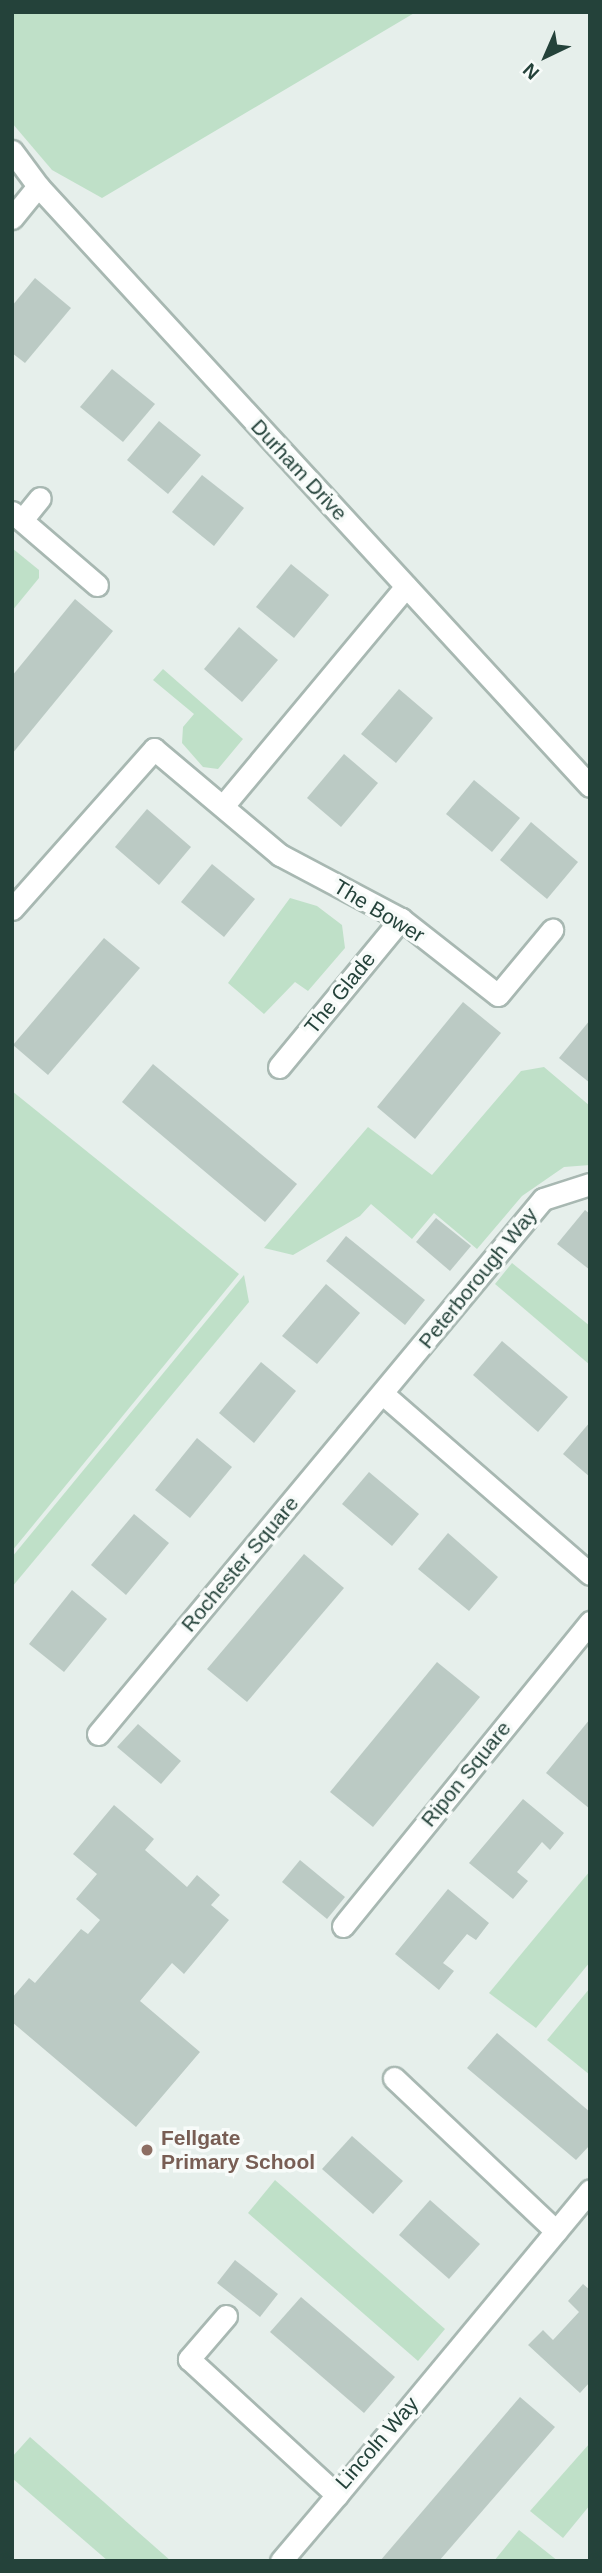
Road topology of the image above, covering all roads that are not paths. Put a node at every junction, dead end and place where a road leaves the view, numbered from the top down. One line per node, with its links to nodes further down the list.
1 (12, 151): 2 (street, Durham Drive)
2 (38, 186): 3 (street); 7 (street, Durham Drive)
3 (12, 218)
4 (40, 498): 5 (street)
5 (17, 516): 6 (street)
6 (97, 585)
7 (406, 586): 8 (street, Durham Drive); 9 (street)
8 (590, 786)
9 (223, 806): 10 (street, The Bower); 11 (street, The Bower)
10 (12, 909)
11 (401, 919): 12 (street, The Bower); 13 (street, The Glade)
12 (552, 930)
13 (279, 1067)
14 (590, 1184): 15 (street, Peterborough Way)
15 (383, 1394): 16 (street); 18 (street, Rochester Square)
16 (590, 1573)
17 (590, 1622): 19 (street, Ripon Square)
18 (98, 1734)
19 (342, 1926)
20 (394, 2078): 22 (street)
21 (590, 2190): 22 (street, Lincoln Way)
22 (556, 2231): 24 (street, Lincoln Way)
23 (226, 2316): 24 (street, Lincoln Way)
24 (337, 2495): 25 (street)
25 (281, 2561)

